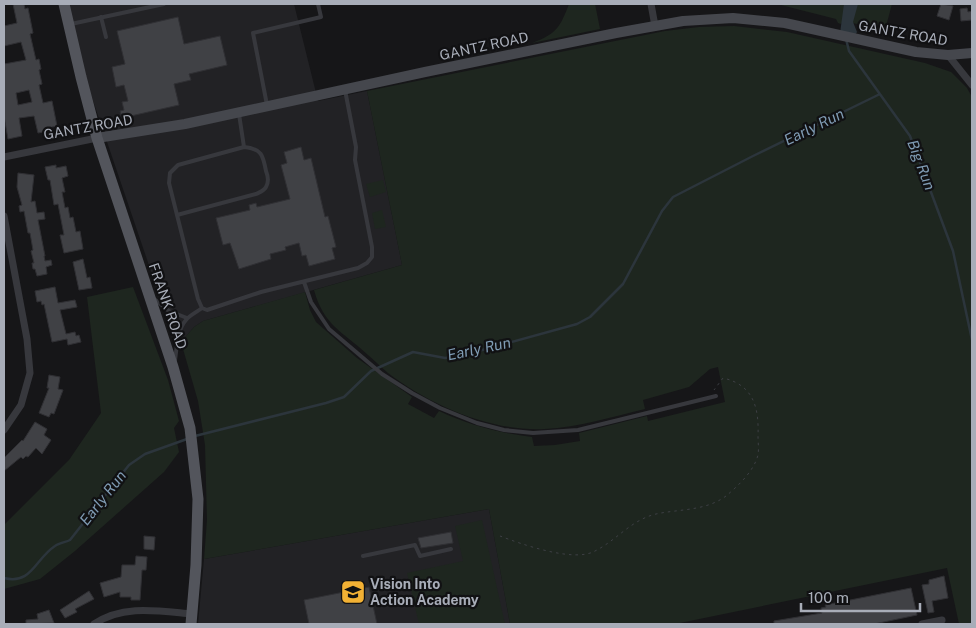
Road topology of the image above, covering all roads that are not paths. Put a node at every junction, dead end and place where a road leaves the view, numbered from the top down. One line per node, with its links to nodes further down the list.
1 (64, 4): 6 (main road, FRANK ROAD)
2 (164, 4): 5 (lane)
3 (318, 4): 13 (lane)
4 (651, 4): 7 (street)
5 (101, 17): 6 (lane); 8 (lane)
6 (69, 24): 15 (main road, FRANK ROAD)
7 (655, 26): 10 (main road, GANTZ ROAD); 12 (main road, GANTZ ROAD)
8 (106, 37)
9 (972, 53): 10 (main road, GANTZ ROAD)
10 (948, 55): 11 (street)
11 (972, 85)
12 (345, 90): 13 (main road, GANTZ ROAD); 20 (lane)
13 (267, 107): 14 (main road, GANTZ ROAD)
14 (239, 112): 15 (main road, GANTZ ROAD); 16 (lane)
15 (97, 138): 17 (street, GANTZ ROAD); 21 (main road, FRANK ROAD)
16 (244, 147): 18 (lane); 18 (lane)
17 (4, 157)
18 (177, 215): 22 (lane)
19 (4, 216): 26 (street)
20 (304, 282): 22 (lane); 25 (lane)
21 (148, 294): 23 (lane); 24 (main road, FRANK ROAD)
22 (202, 308): 23 (lane)
23 (187, 318): 24 (lane)
24 (173, 367): 29 (main road, FRANK ROAD)
25 (716, 396)
26 (4, 430)
27 (451, 549): 28 (lane)
28 (363, 556)
29 (192, 619): 31 (street)
30 (942, 620): 32 (street)
31 (94, 624)
32 (922, 624)

